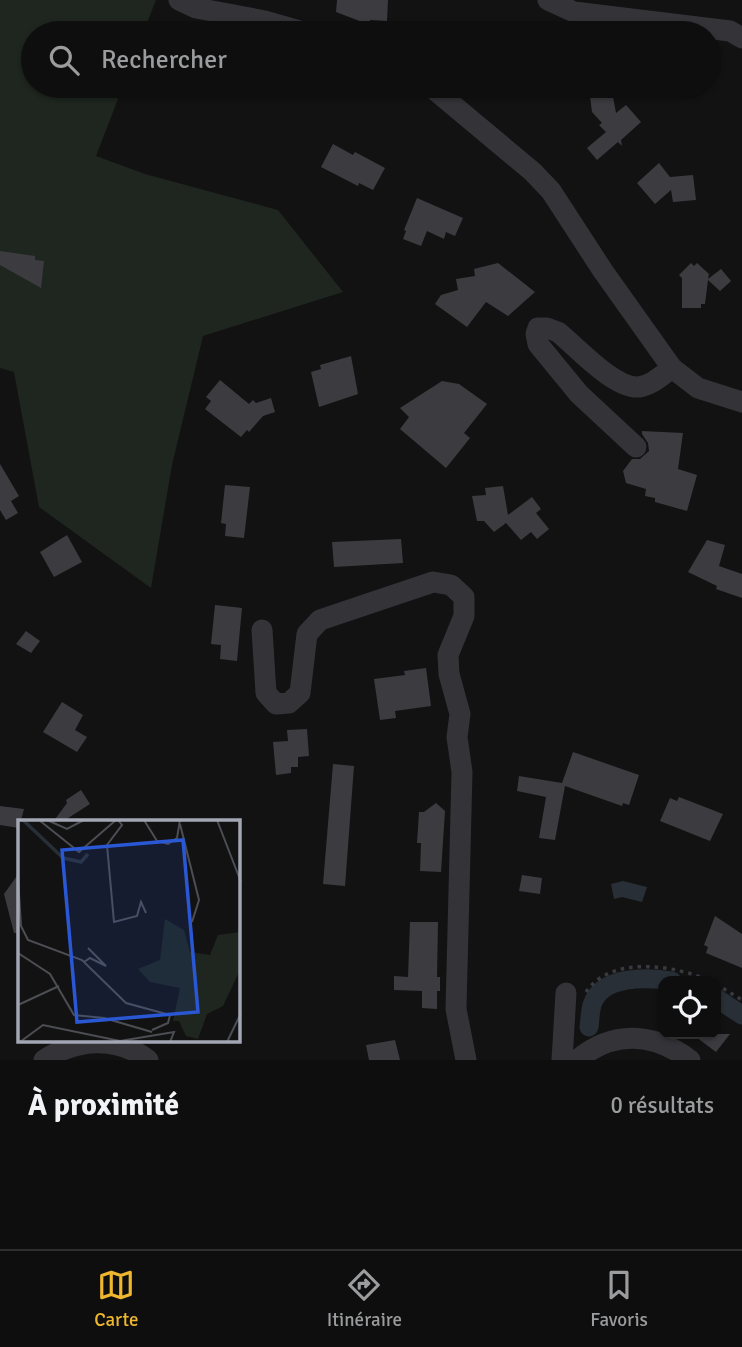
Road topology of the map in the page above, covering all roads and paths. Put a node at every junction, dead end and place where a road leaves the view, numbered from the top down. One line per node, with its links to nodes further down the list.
1 (179, 0): 3 (street)
2 (548, 0): 4 (street)
3 (265, 21)
4 (648, 21)
5 (721, 30): 6 (street)
6 (742, 38)
7 (444, 98): 8 (street)
8 (672, 368): 9 (street); 10 (street)
9 (742, 402)
10 (636, 446)
11 (262, 630): 18 (street)
12 (695, 976): 14 (path)
13 (721, 987): 15 (path)
14 (575, 995): 19 (street)
15 (742, 1000)
16 (44, 1060): 17 (street)
17 (148, 1060)
18 (466, 1060)
19 (562, 1060)
20 (577, 1060): 21 (street)
21 (690, 1060)

